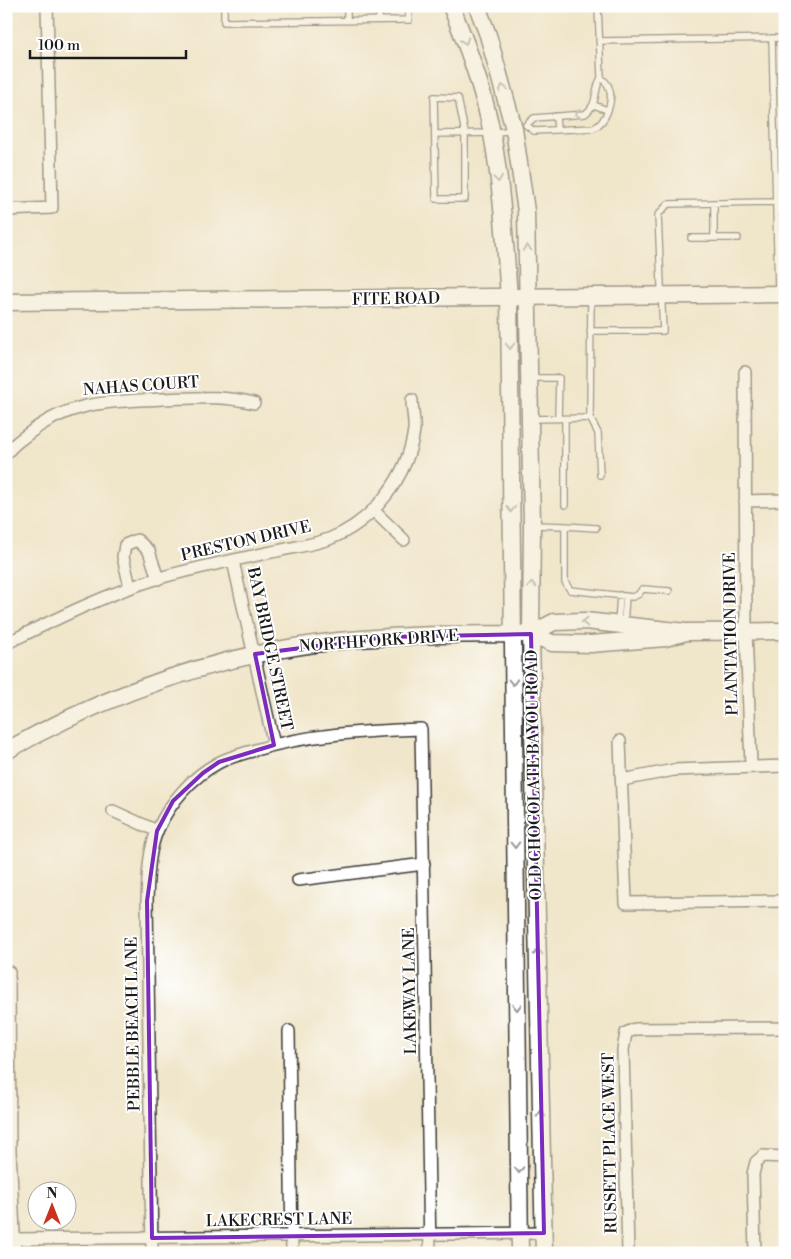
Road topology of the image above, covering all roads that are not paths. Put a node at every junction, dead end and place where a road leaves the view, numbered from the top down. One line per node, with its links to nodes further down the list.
1 (47, 6): 25 (street)
2 (224, 6): 10 (lane)
3 (347, 6): 10 (lane)
4 (378, 6): 9 (lane)
5 (408, 6): 9 (lane)
6 (451, 6): 21 (main road, OLD CHOCOLATE BAYOU ROAD, one-way to 21)
7 (477, 6): 18 (main road, OLD CHOCOLATE BAYOU ROAD, one-way to 7)
8 (598, 6): 13 (lane)
9 (379, 20): 10 (lane)
10 (347, 21)
11 (772, 38): 12 (lane); 13 (lane); 23 (lane)
12 (785, 38)
13 (599, 41): 14 (lane)
14 (601, 78): 15 (lane); 16 (lane)
15 (594, 105): 16 (lane); 17 (lane, one-way to 17)
16 (607, 110): 19 (lane)
17 (556, 116): 18 (lane); 19 (lane)
18 (520, 127): 19 (lane); 21 (lane); 31 (main road, OLD CHOCOLATE BAYOU ROAD, one-way to 18)
19 (557, 130)
20 (464, 133): 21 (lane); 22 (lane); 22 (lane); 22 (lane)
21 (492, 133): 33 (main road, OLD CHOCOLATE BAYOU ROAD, one-way to 33)
22 (435, 134)
23 (776, 202): 24 (lane); 29 (lane)
24 (714, 204): 27 (lane); 30 (lane)
25 (6, 210)
26 (691, 238): 27 (lane)
27 (714, 238): 28 (lane)
28 (738, 238)
29 (781, 294): 30 (main road, FITE ROAD)
30 (663, 296): 32 (main road, FITE ROAD); 35 (lane)
31 (529, 297): 32 (main road, FITE ROAD); 33 (main road, FITE ROAD); 37 (main road, OLD CHOCOLATE BAYOU ROAD)
32 (591, 297): 35 (lane)
33 (509, 298): 34 (main road, FITE ROAD); 62 (main road, OLD CHOCOLATE BAYOU ROAD, one-way to 62)
34 (6, 302)
35 (590, 331): 40 (lane)
36 (745, 372): 46 (street, PLANTATION DRIVE)
37 (530, 378): 41 (main road, OLD CHOCOLATE BAYOU ROAD); 42 (lane)
38 (412, 400): 48 (street, PRESTON DRIVE)
39 (254, 403): 43 (street, NAHAS COURT)
40 (590, 418): 42 (lane); 44 (lane)
41 (531, 419): 42 (lane); 49 (main road, OLD CHOCOLATE BAYOU ROAD)
42 (561, 419): 47 (lane)
43 (8, 447)
44 (600, 475)
45 (785, 500): 46 (street)
46 (745, 501): 59 (street, PLANTATION DRIVE)
47 (565, 505)
48 (373, 510): 52 (street); 53 (street, PRESTON DRIVE)
49 (532, 525): 50 (lane); 63 (main road, OLD CHOCOLATE BAYOU ROAD, one-way to 49)
50 (565, 526): 51 (lane); 57 (lane)
51 (596, 528)
52 (404, 540)
53 (233, 560): 54 (street, PRESTON DRIVE); 65 (street, BAY BRIDGE STREET)
54 (158, 579): 55 (street, PRESTON DRIVE); 55 (street)
55 (130, 587): 64 (street, PRESTON DRIVE)
56 (669, 591): 57 (lane)
57 (623, 596): 58 (lane)
58 (621, 624): 60 (main road, NORTHFORK DRIVE); 63 (main road, NORTHFORK DRIVE, one-way to 63)
59 (746, 630): 60 (main road, NORTHFORK DRIVE); 61 (main road, NORTHFORK DRIVE); 70 (street, PLANTATION DRIVE)
60 (686, 632): 63 (main road, NORTHFORK DRIVE)
61 (785, 632)
62 (512, 634): 63 (main road, NORTHFORK DRIVE); 65 (main road, NORTHFORK DRIVE); 84 (main road, OLD CHOCOLATE BAYOU ROAD, one-way to 84)
63 (531, 634): 85 (main road, OLD CHOCOLATE BAYOU ROAD, one-way to 63)
64 (7, 639)
65 (255, 654): 68 (street, BAY BRIDGE STREET); 69 (main road, NORTHFORK DRIVE)
66 (421, 729): 68 (street, PEBBLE BEACH LANE); 75 (street, LAKEWAY LANE)
67 (620, 741): 72 (street)
68 (274, 745): 74 (street, PEBBLE BEACH LANE)
69 (6, 751)
70 (751, 766): 71 (street); 72 (street)
71 (785, 766)
72 (622, 780): 77 (street)
73 (113, 811): 74 (street)
74 (157, 831): 87 (street, PEBBLE BEACH LANE)
75 (424, 864): 76 (street); 83 (street, LAKEWAY LANE)
76 (298, 880)
77 (785, 902)
78 (9, 972): 81 (street)
79 (785, 1028): 95 (street, RUSSETT PLACE WEST)
80 (289, 1031): 86 (street)
81 (8, 1150): 88 (street)
82 (785, 1157): 96 (street)
83 (429, 1233): 84 (street, LAKECREST LANE); 86 (street, LAKECREST LANE); 92 (street, LAKEWAY LANE)
84 (520, 1233): 85 (street, LAKECREST LANE); 93 (main road, OLD CHOCOLATE BAYOU ROAD)
85 (544, 1233): 94 (main road, OLD CHOCOLATE BAYOU ROAD)
86 (291, 1236): 87 (street, LAKECREST LANE); 91 (street)
87 (152, 1238): 88 (street, LAKECREST LANE); 90 (street, PEBBLE BEACH LANE)
88 (15, 1239): 89 (street)
89 (15, 1253)
90 (152, 1253)
91 (292, 1253)
92 (430, 1253)
93 (520, 1253)
94 (544, 1253)
95 (628, 1253)
96 (755, 1253)

